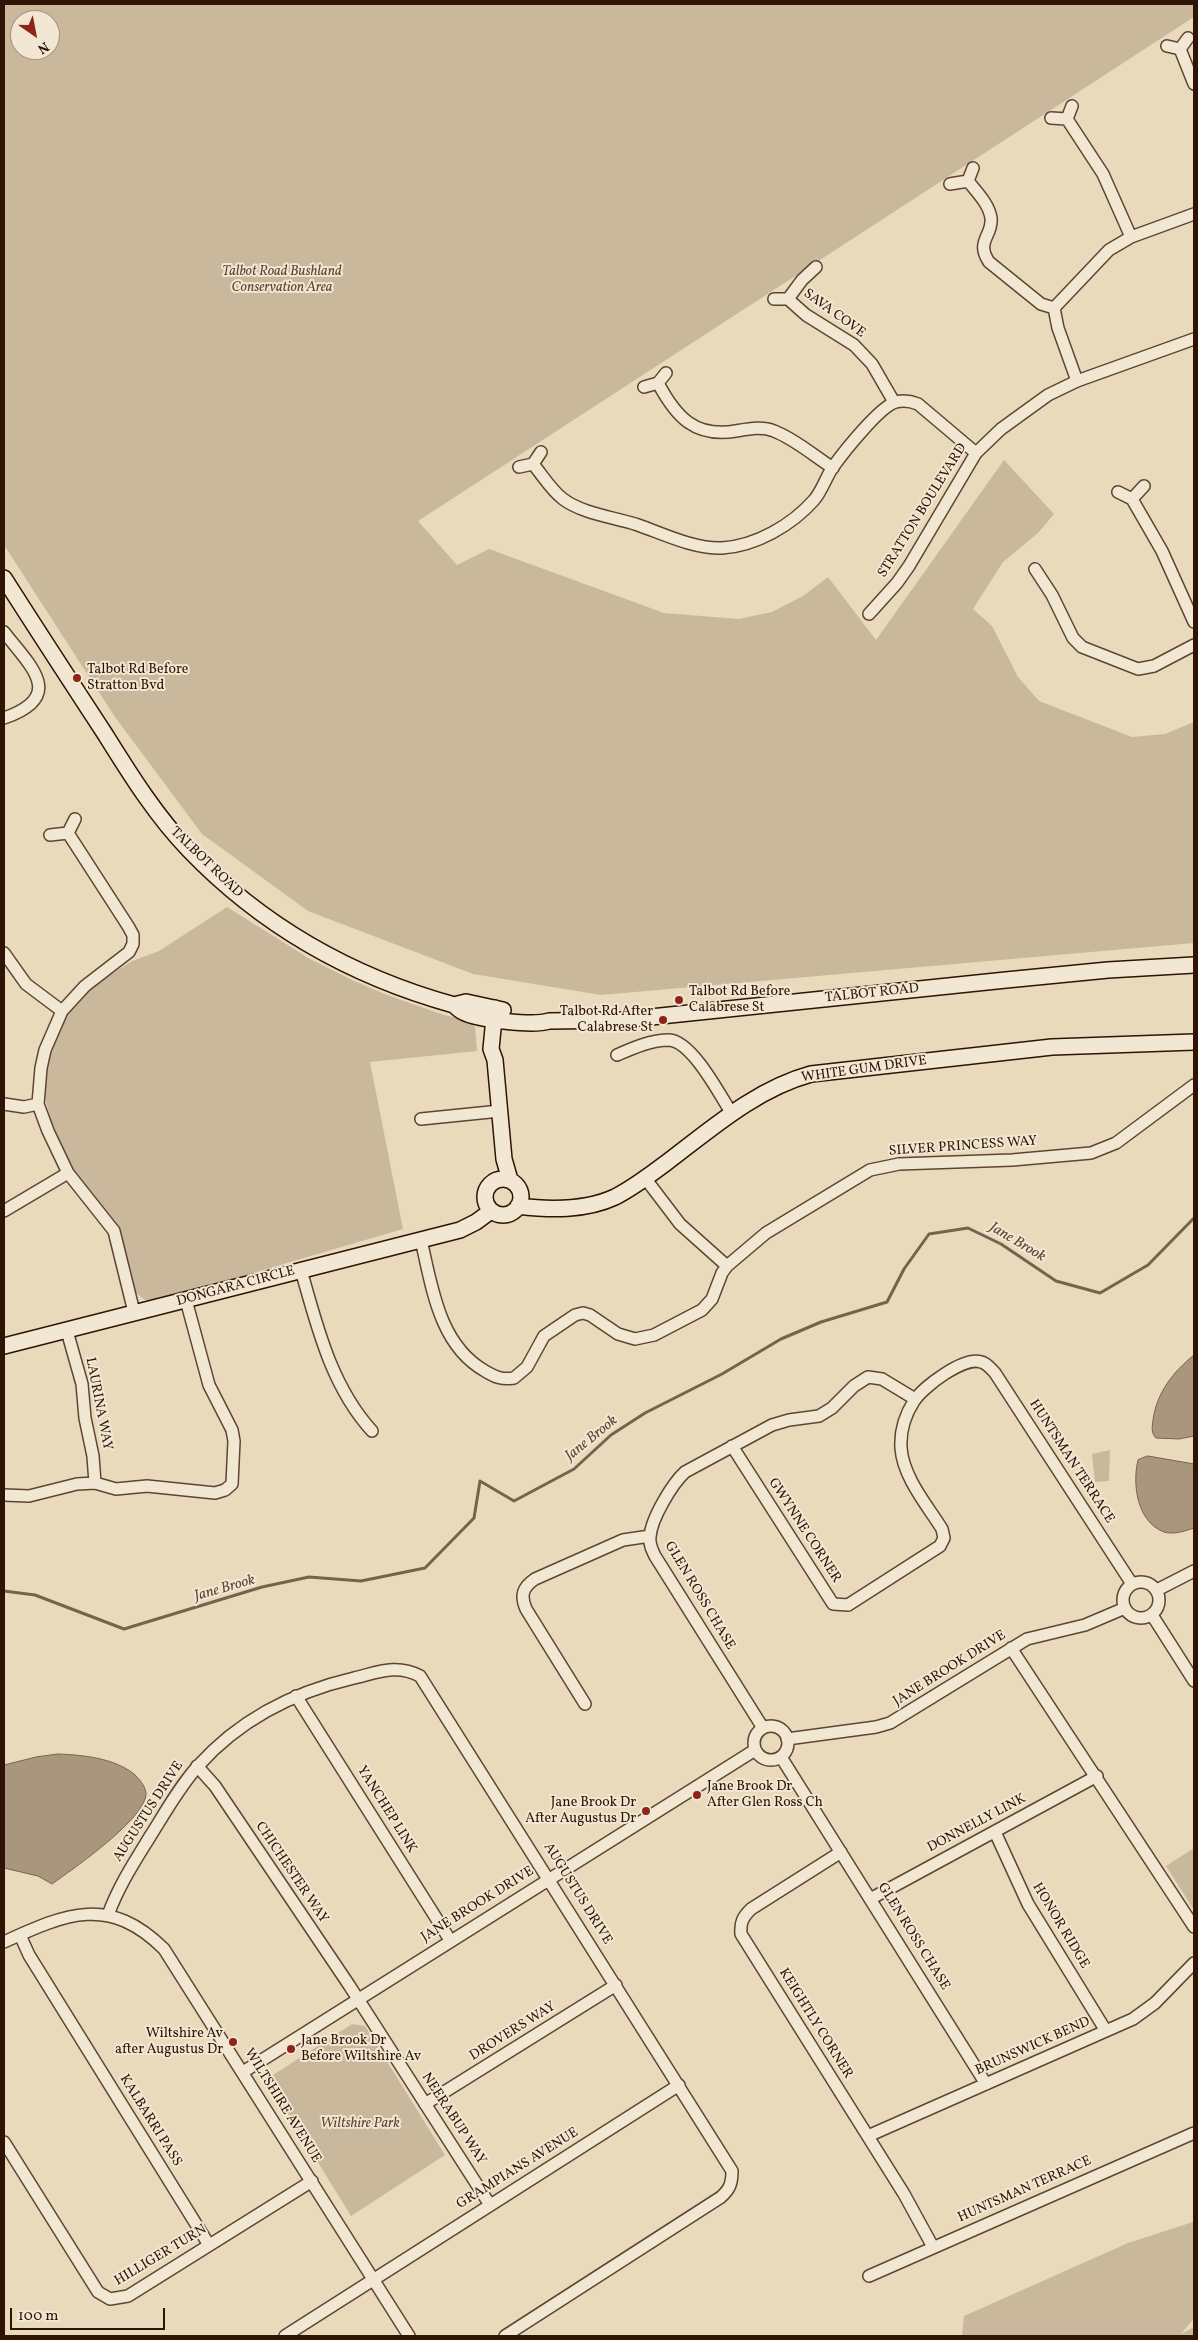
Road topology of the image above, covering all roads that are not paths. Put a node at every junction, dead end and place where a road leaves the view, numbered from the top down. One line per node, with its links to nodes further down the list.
1 (1188, 38): 3 (street)
2 (1167, 46): 3 (street)
3 (1180, 49): 4 (street)
4 (1194, 84)
5 (1072, 106): 7 (street)
6 (1051, 118): 7 (street)
7 (1067, 119): 12 (street)
8 (973, 168): 9 (street)
9 (968, 181): 10 (street); 16 (street)
10 (950, 184)
11 (1194, 214): 12 (street)
12 (1131, 237): 16 (street)
13 (816, 267): 15 (street, SAVA COVE)
14 (774, 299): 15 (street, SAVA COVE)
15 (788, 299): 22 (street, SAVA COVE)
16 (1054, 308): 19 (street)
17 (1194, 339): 19 (street, STRATTON BOULEVARD)
18 (666, 373): 20 (street)
19 (1077, 381): 24 (street, STRATTON BOULEVARD)
20 (658, 383): 21 (street); 27 (street)
21 (644, 387)
22 (894, 402): 24 (street); 27 (street)
23 (541, 452): 25 (street)
24 (976, 453): 33 (street, STRATTON BOULEVARD)
25 (534, 464): 26 (street); 27 (street)
26 (519, 467)
27 (833, 468)
28 (1144, 486): 30 (street)
29 (1118, 492): 30 (street)
30 (1132, 499): 34 (street)
31 (1034, 569): 36 (street)
32 (4, 578): 44 (street, TALBOT ROAD)
33 (869, 614)
34 (1194, 622)
35 (4, 632): 37 (street)
36 (1194, 645)
37 (4, 718)
38 (75, 819): 39 (street)
39 (68, 833): 40 (street); 43 (street)
40 (50, 835)
41 (4, 953): 43 (street)
42 (1194, 965): 44 (street, TALBOT ROAD)
43 (62, 1010): 49 (street)
44 (499, 1014): 50 (street)
45 (1194, 1042): 51 (street, WHITE GUM DRIVE)
46 (618, 1055): 51 (street)
47 (1194, 1084): 60 (street, SILVER PRINCESS WAY)
48 (4, 1104): 49 (street)
49 (38, 1104): 53 (street)
50 (500, 1111): 52 (street); 55 (street)
51 (732, 1114): 54 (street, WHITE GUM DRIVE)
52 (421, 1119)
53 (68, 1173): 58 (street); 63 (street)
54 (645, 1178): 56 (street, WHITE GUM DRIVE); 60 (street)
55 (505, 1180): 56 (street); 57 (street)
56 (519, 1200): 57 (street)
57 (488, 1206): 59 (street, DONGARA CIRCLE)
58 (4, 1211)
59 (421, 1240): 60 (street, SILVER PRINCESS WAY); 61 (street, DONGARA CIRCLE)
60 (728, 1266)
61 (301, 1270): 62 (street, DONGARA CIRCLE); 68 (street)
62 (186, 1300): 63 (street, DONGARA CIRCLE); 70 (street)
63 (134, 1312): 64 (street, DONGARA CIRCLE)
64 (67, 1331): 65 (street, DONGARA CIRCLE); 70 (street, LAURINA WAY)
65 (4, 1346)
66 (980, 1361): 67 (street, GWYNNE CORNER); 74 (street, HUNTSMAN TERRACE)
67 (915, 1398): 69 (street, GLEN ROSS CHASE); 69 (street, GWYNNE CORNER)
68 (372, 1431)
69 (732, 1446): 72 (street, GLEN ROSS CHASE)
70 (95, 1483): 71 (street)
71 (4, 1495)
72 (650, 1536): 81 (street); 82 (street, GLEN ROSS CHASE)
73 (1194, 1571): 75 (street)
74 (1132, 1584): 75 (street); 76 (street)
75 (1157, 1590): 77 (street)
76 (1125, 1608): 77 (street); 78 (street, JANE BROOK DRIVE)
77 (1152, 1615): 79 (street)
78 (1011, 1648): 83 (street, JANE BROOK DRIVE); 87 (street)
79 (1194, 1681)
80 (296, 1696): 86 (street, AUGUSTUS DRIVE); 90 (street, AUGUSTUS DRIVE); 95 (street, YANCHEP LINK)
81 (585, 1704)
82 (763, 1728): 83 (street); 84 (street)
83 (787, 1739): 85 (street)
84 (755, 1750): 85 (street); 90 (street, JANE BROOK DRIVE)
85 (781, 1757): 89 (street, GLEN ROSS CHASE)
86 (197, 1766): 92 (street, AUGUSTUS DRIVE); 99 (street, CHICHESTER WAY)
87 (1097, 1776): 88 (street, DONNELLY LINK); 93 (street)
88 (995, 1832): 91 (street, DONNELLY LINK); 100 (street, HONOR RIDGE)
89 (841, 1852): 91 (street, GLEN ROSS CHASE); 106 (street, KEIGHTLY CORNER)
90 (549, 1879): 95 (street, JANE BROOK DRIVE); 98 (street, AUGUSTUS DRIVE)
91 (872, 1898): 102 (street, GLEN ROSS CHASE)
92 (108, 1914): 94 (street); 101 (street, WILTSHIRE AVENUE)
93 (1194, 1927)
94 (20, 1935): 96 (street); 110 (street, KALBARRI PASS)
95 (450, 1940): 99 (street, JANE BROOK DRIVE)
96 (4, 1942)
97 (1194, 1963): 100 (street, BRUNSWICK BEND)
98 (616, 1985): 103 (street, AUGUSTUS DRIVE); 104 (street, DROVERS WAY)
99 (358, 1998): 101 (street, JANE BROOK DRIVE); 104 (street, NEERABUP WAY)
100 (1106, 2031): 102 (street, BRUNSWICK BEND)
101 (243, 2072): 108 (street, WILTSHIRE AVENUE)
102 (986, 2084): 106 (street, BRUNSWICK BEND)
103 (679, 2085): 109 (street, GRAMPIANS AVENUE); 116 (street, AUGUSTUS DRIVE)
104 (425, 2104): 109 (street, NEERABUP WAY)
105 (1194, 2132): 111 (street, HUNTSMAN TERRACE)
106 (868, 2136): 111 (street, KEIGHTLY CORNER)
107 (4, 2142): 110 (street, HILLIGER TURN)
108 (312, 2181): 110 (street, HILLIGER TURN); 113 (street, WILTSHIRE AVENUE)
109 (490, 2205): 113 (street, GRAMPIANS AVENUE)
110 (209, 2245)
111 (933, 2247): 112 (street, HUNTSMAN TERRACE)
112 (869, 2276)
113 (374, 2279): 114 (street, GRAMPIANS AVENUE); 115 (street, WILTSHIRE AVENUE)
114 (285, 2336)
115 (410, 2336)
116 (505, 2336)

